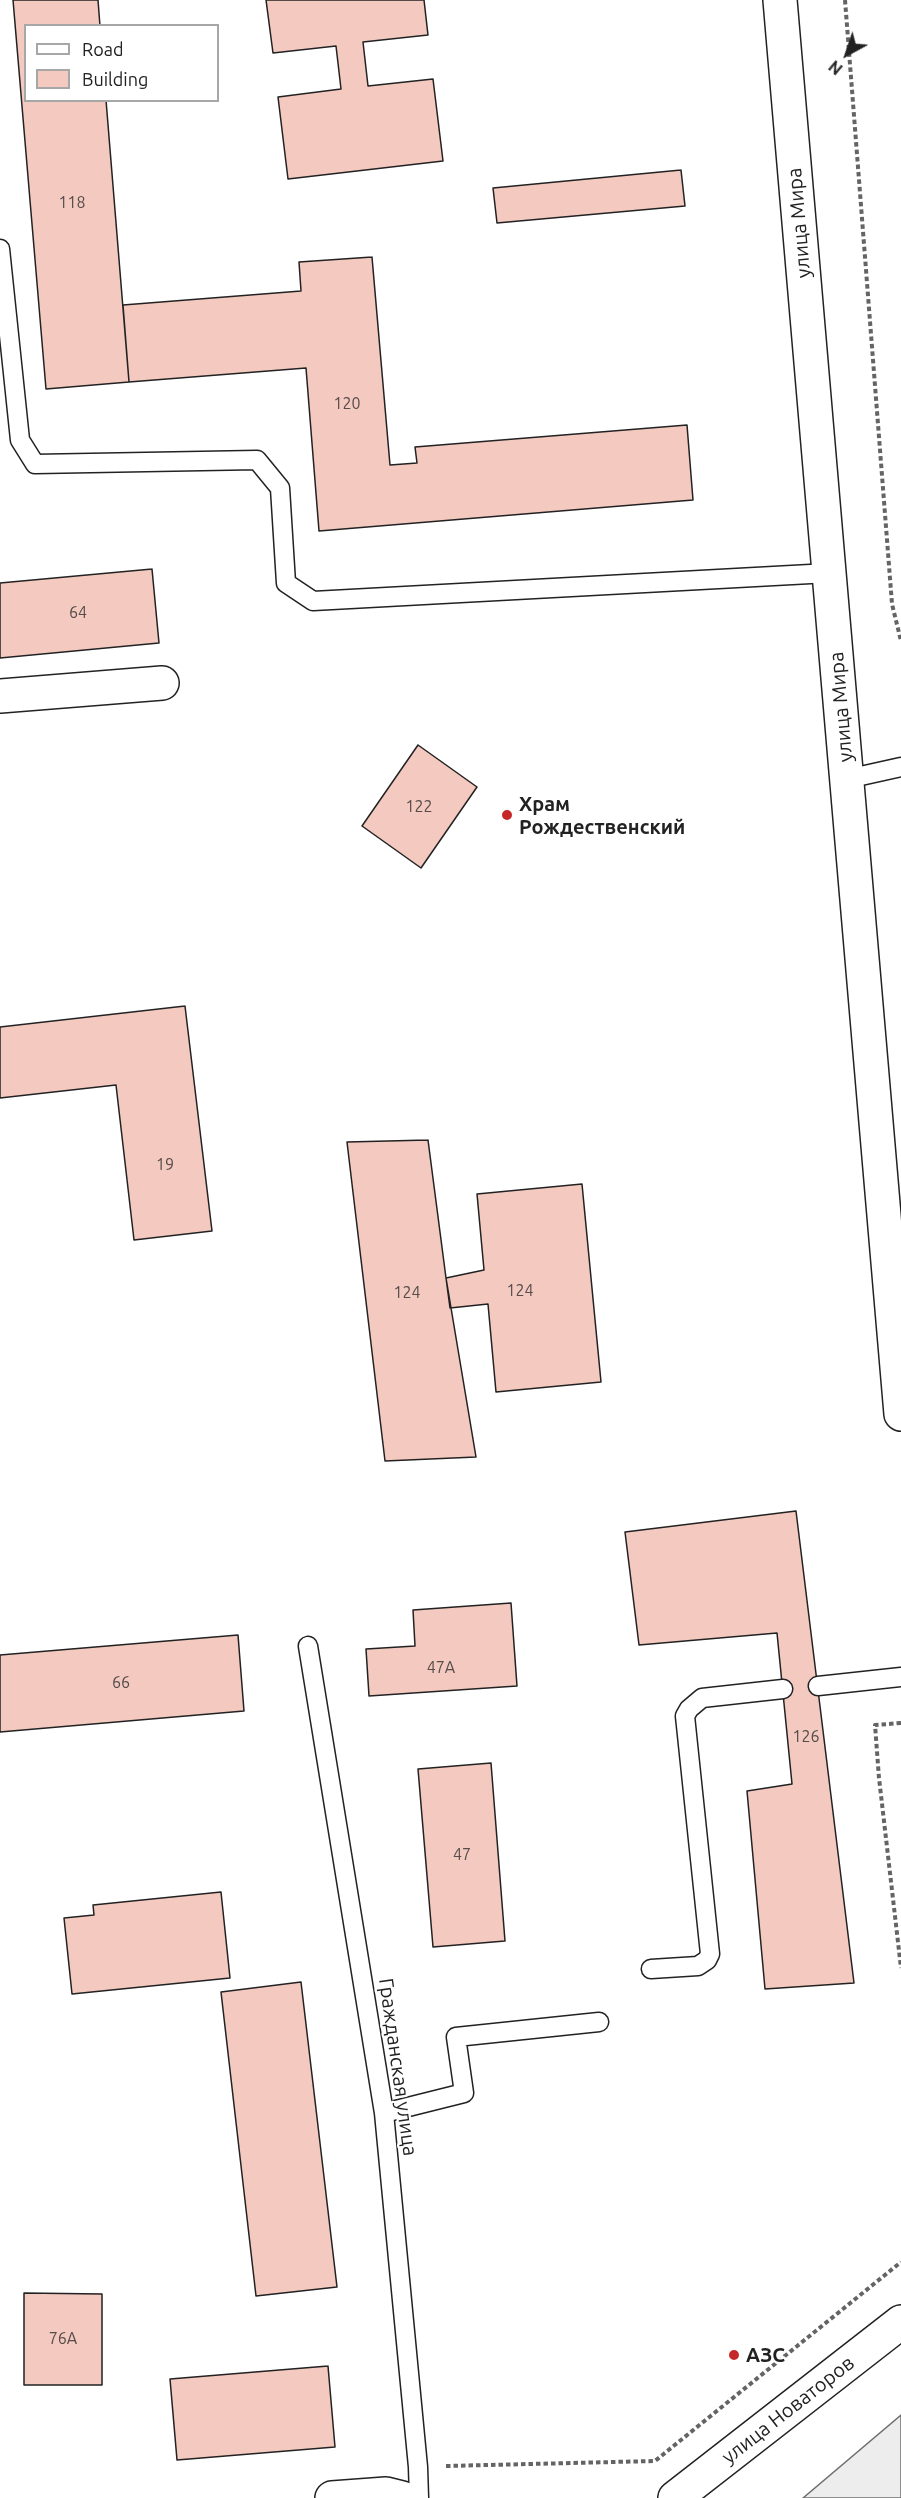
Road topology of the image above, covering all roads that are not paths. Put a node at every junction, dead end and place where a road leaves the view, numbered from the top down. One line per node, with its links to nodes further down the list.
1 (780, 0): 3 (main road, улица Мира)
2 (0, 249): 3 (lane)
3 (829, 573): 7 (main road, улица Мира)
4 (162, 683): 5 (main road)
5 (0, 696)
6 (901, 766): 7 (lane)
7 (847, 780): 8 (main road, улица Мира)
8 (901, 1414)
9 (308, 1646): 15 (lane, Гражданская улица)
10 (901, 1677): 11 (lane)
11 (818, 1686)
12 (783, 1689): 13 (lane)
13 (651, 1969)
14 (599, 2022): 15 (lane)
15 (384, 2113): 19 (lane, Гражданская улица)
16 (901, 2322): 20 (main road, улица Новаторов)
17 (332, 2498): 18 (main road)
18 (402, 2498)
19 (419, 2498)
20 (675, 2498)

